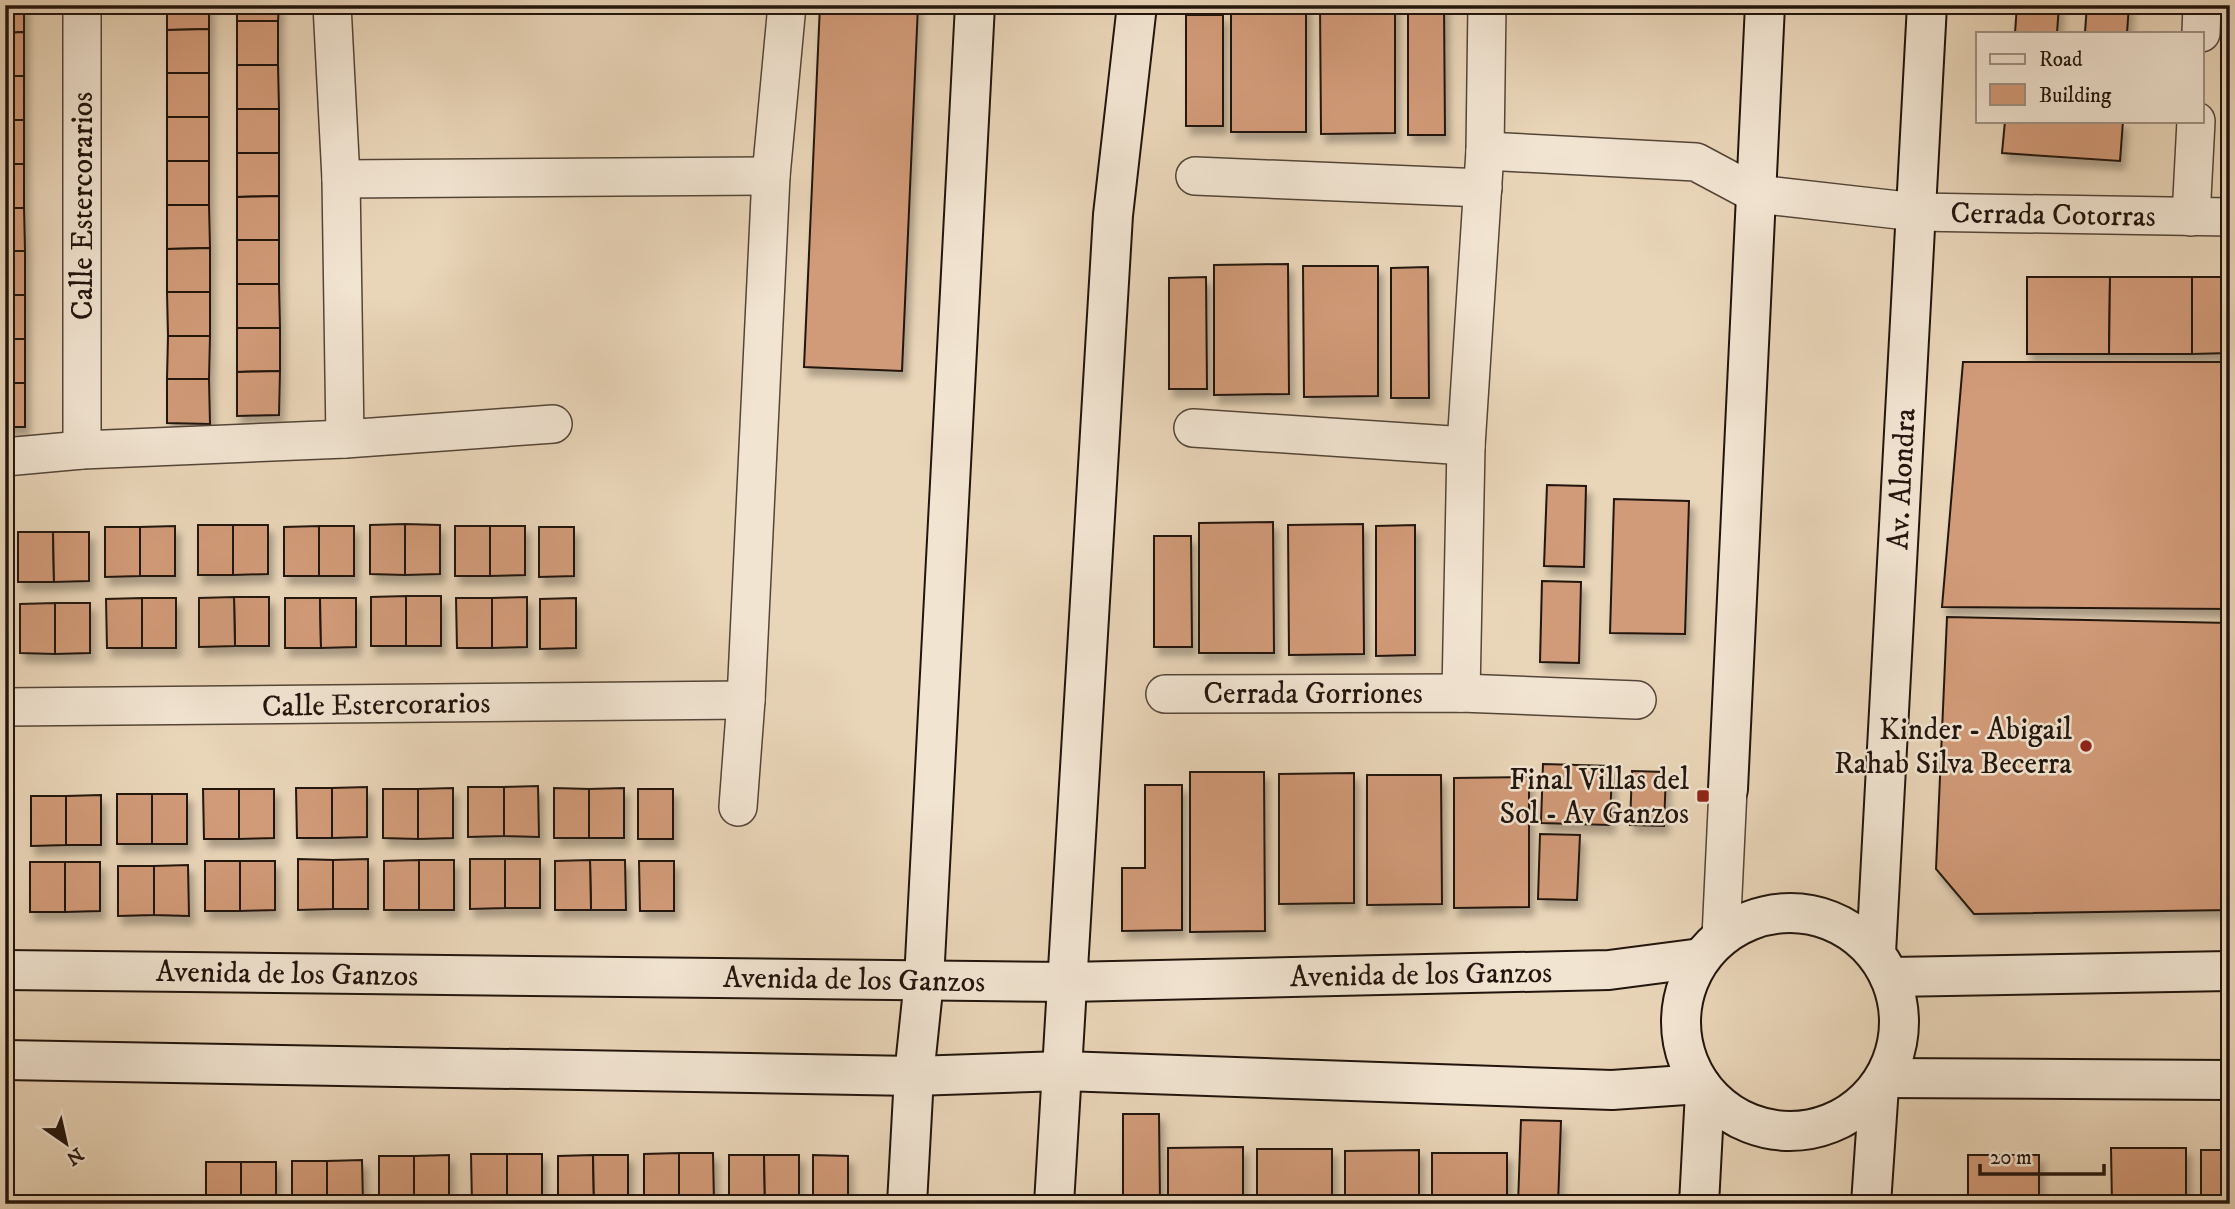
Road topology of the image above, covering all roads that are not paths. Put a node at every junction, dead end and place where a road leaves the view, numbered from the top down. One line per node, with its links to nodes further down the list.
1 (82, 5): 25 (street, Calle Estercorarios)
2 (332, 5): 15 (street)
3 (787, 5): 13 (street)
4 (975, 5): 38 (street)
5 (1137, 5): 39 (street)
6 (1487, 5): 12 (street, Cerrada Gorriones)
7 (1765, 5): 17 (street)
8 (1927, 5): 18 (street, Av. Alondra)
9 (2202, 5): 10 (street)
10 (2201, 32)
11 (2196, 122): 19 (street, Cerrada Cotorras)
12 (1485, 151): 16 (street, Cerrada Gorriones); 17 (street)
13 (771, 176): 15 (street); 30 (street)
14 (1195, 176): 16 (street)
15 (341, 180): 23 (street)
16 (1483, 188): 24 (street, Cerrada Gorriones)
17 (1756, 194): 18 (street, Cerrada Cotorras); 32 (street)
18 (1916, 212): 19 (street, Cerrada Cotorras); 35 (street, Av. Alondra)
19 (2191, 217): 20 (street, Cerrada Cotorras)
20 (2230, 217)
21 (553, 424): 23 (street)
22 (1193, 429): 24 (street)
23 (345, 439): 25 (street)
24 (1466, 446): 27 (street, Cerrada Gorriones)
25 (82, 450): 26 (street)
26 (5, 457)
27 (1461, 693): 28 (street, Cerrada Gorriones); 29 (street, Cerrada Gorriones)
28 (1165, 694)
29 (1637, 699)
30 (746, 700): 31 (street, Calle Estercorarios); 33 (street)
31 (5, 707)
32 (1728, 789): 34 (street)
33 (738, 807)
34 (1711, 948): 35 (street); 39 (street, Avenida de los Ganzos); 45 (street)
35 (1883, 965): 37 (street); 44 (street)
36 (5, 970): 38 (street, Avenida de los Ganzos)
37 (2230, 971)
38 (924, 980): 39 (street, Avenida de los Ganzos); 42 (street)
39 (1067, 982): 41 (street)
40 (5, 1060): 42 (street)
41 (1063, 1071): 42 (street); 45 (street); 47 (street)
42 (914, 1076): 46 (street)
43 (2230, 1080): 44 (street)
44 (1881, 1082): 45 (street); 49 (street)
45 (1703, 1088): 48 (street)
46 (907, 1204)
47 (1054, 1204)
48 (1699, 1204)
49 (1871, 1204)

